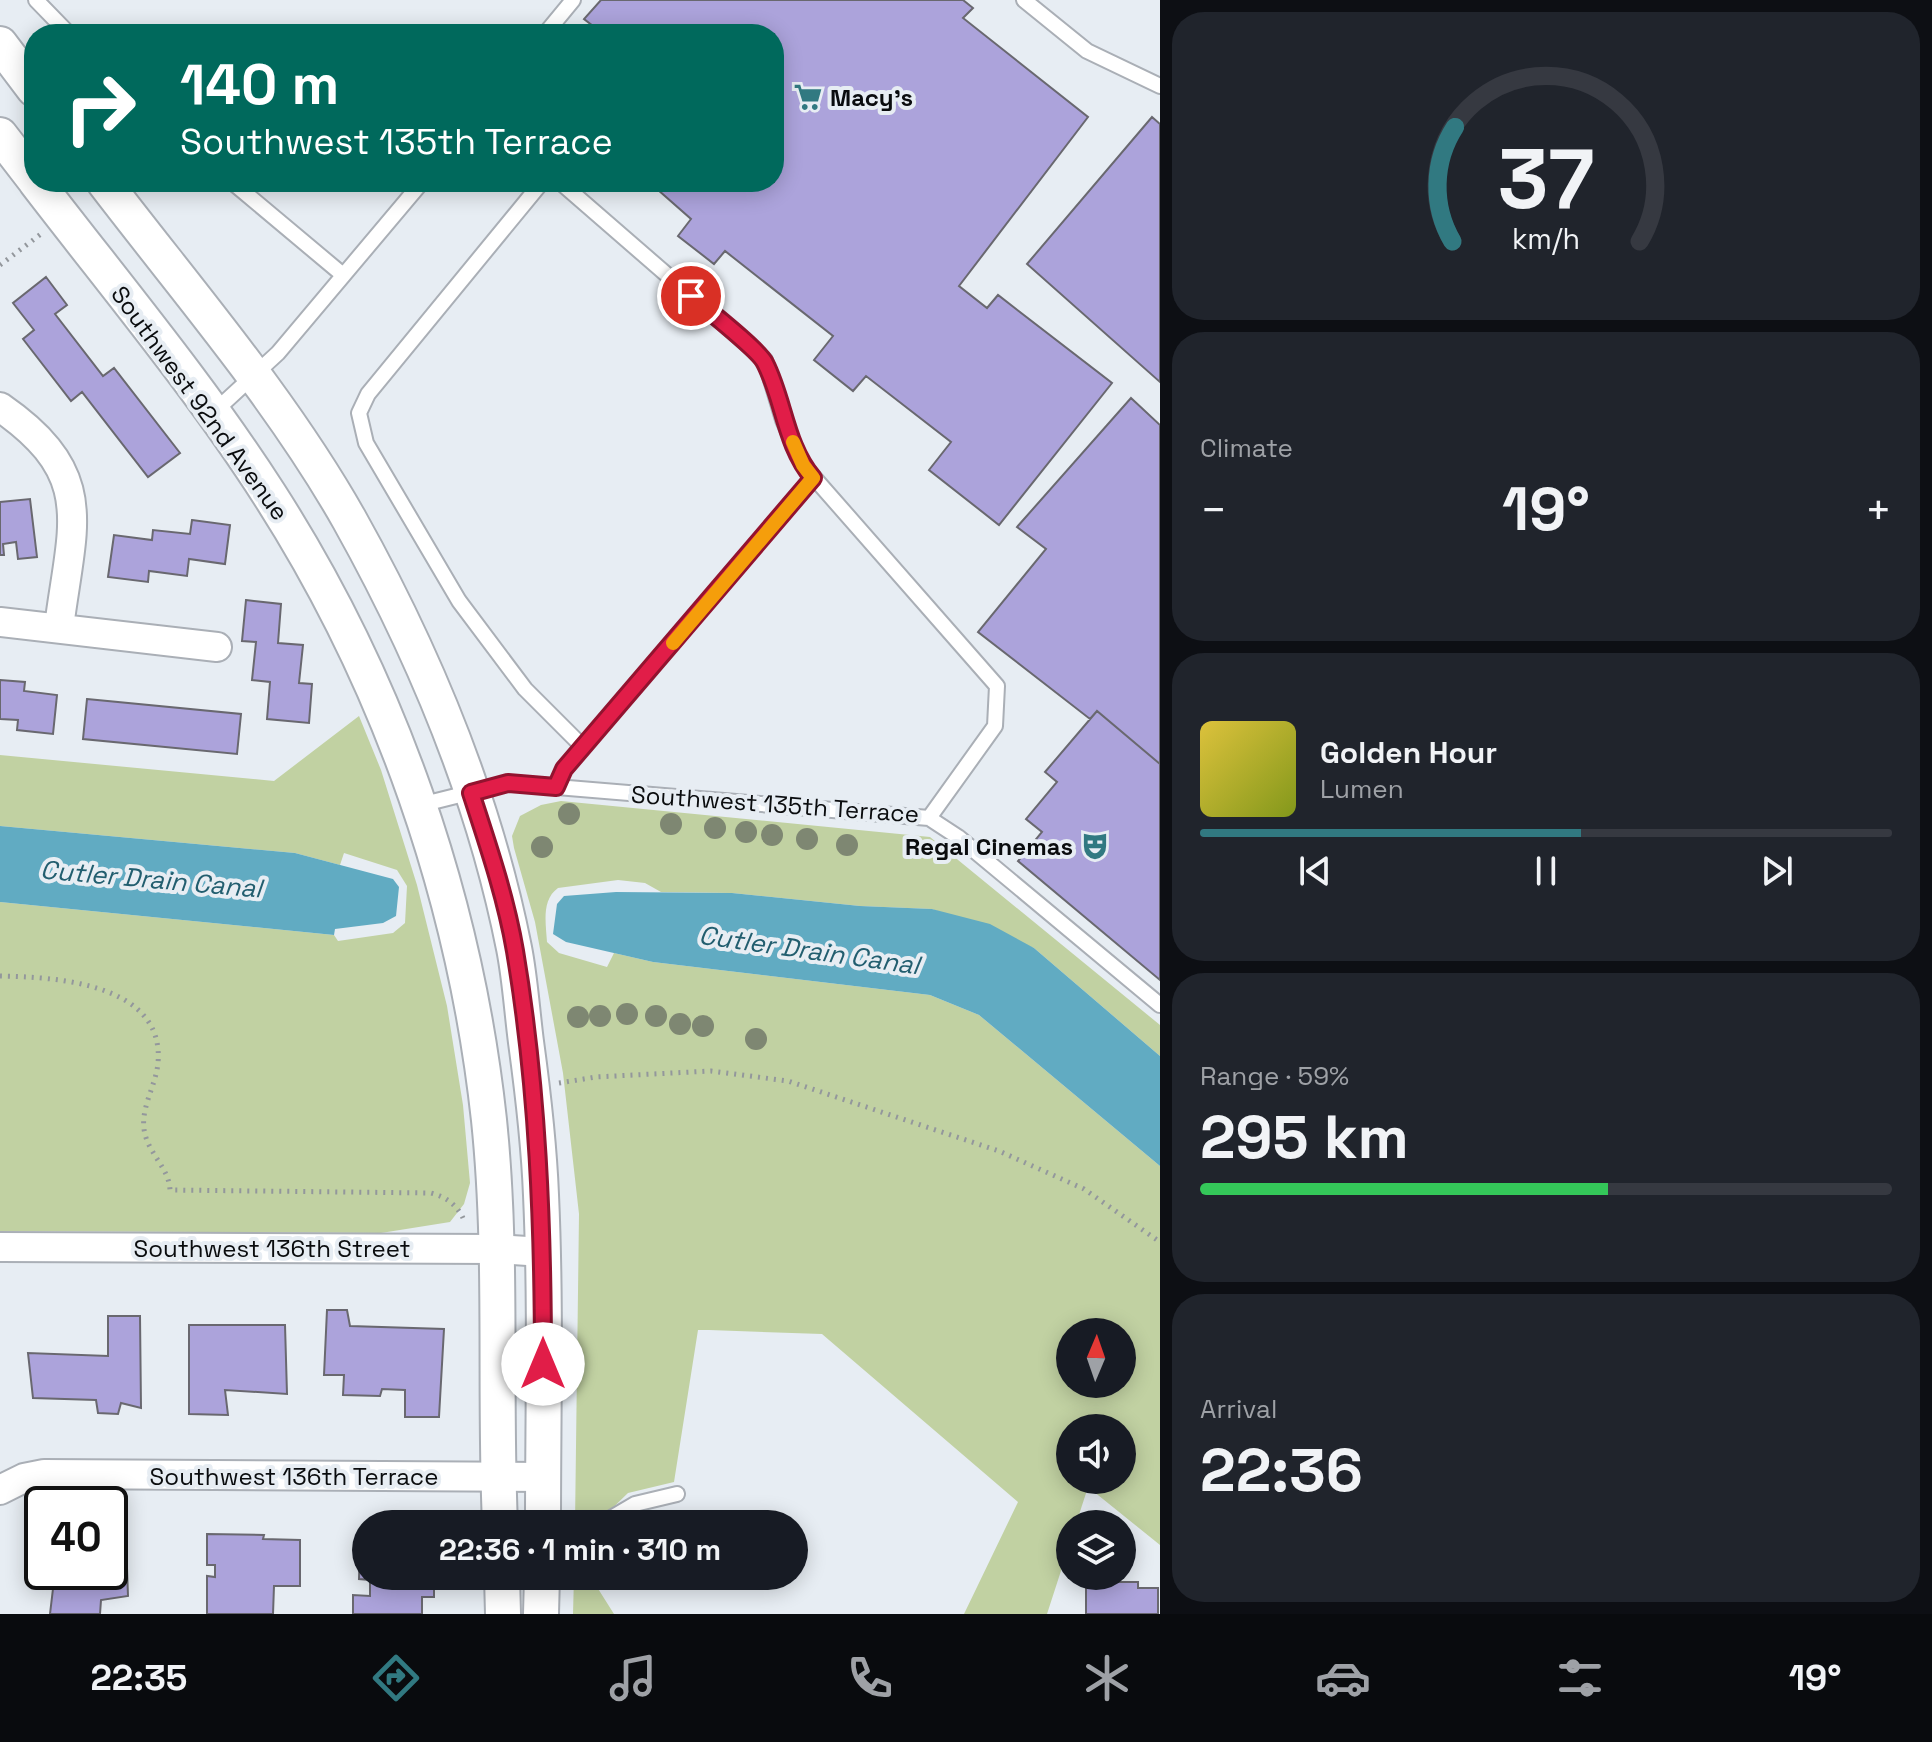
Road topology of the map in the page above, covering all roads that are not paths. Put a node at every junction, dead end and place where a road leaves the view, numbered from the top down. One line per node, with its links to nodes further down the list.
1 (36, 0): 4 (lane)
2 (573, 0): 5 (lane)
3 (1024, 0): 8 (lane)
4 (59, 24)
5 (553, 24)
6 (0, 44): 7 (street)
7 (24, 76)
8 (1160, 86)
9 (0, 135): 10 (street, Southwest 92nd Avenue)
10 (24, 166)
11 (44, 192): 20 (street, Southwest 92nd Avenue)
12 (112, 192): 18 (street)
13 (244, 192): 17 (lane)
14 (414, 192): 17 (lane)
15 (534, 192): 25 (lane)
16 (572, 192): 21 (lane, Southwest 135th Terrace)
17 (343, 275): 18 (lane)
18 (254, 378): 20 (lane); 27 (street)
19 (0, 407): 23 (street)
20 (213, 412): 28 (street, Southwest 92nd Avenue)
21 (813, 478): 25 (lane); 29 (lane, Southwest 135th Terrace)
22 (0, 622): 23 (street)
23 (59, 627): 24 (street)
24 (217, 647)
25 (583, 747): 26 (lane)
26 (556, 787): 27 (lane, Southwest 135th Terrace); 29 (lane, Southwest 135th Terrace)
27 (471, 793): 28 (lane, Southwest 135th Terrace); 33 (street)
28 (420, 805): 32 (street, Southwest 92nd Avenue)
29 (929, 818): 30 (lane)
30 (1160, 1005)
31 (0, 1247): 32 (street, Southwest 136th Street)
32 (495, 1249): 33 (street, Southwest 136th Street); 34 (street, Southwest 92nd Avenue)
33 (543, 1252): 35 (street)
34 (498, 1476): 35 (street, Southwest 136th Terrace); 36 (street, Southwest 136th Terrace); 38 (street, Southwest 92nd Avenue)
35 (543, 1477): 39 (street)
36 (0, 1490)
37 (677, 1494): 40 (lane)
38 (499, 1510)
39 (543, 1510)
40 (625, 1510)
41 (502, 1590): 43 (street)
42 (542, 1590): 44 (street)
43 (503, 1614)
44 (541, 1614)

